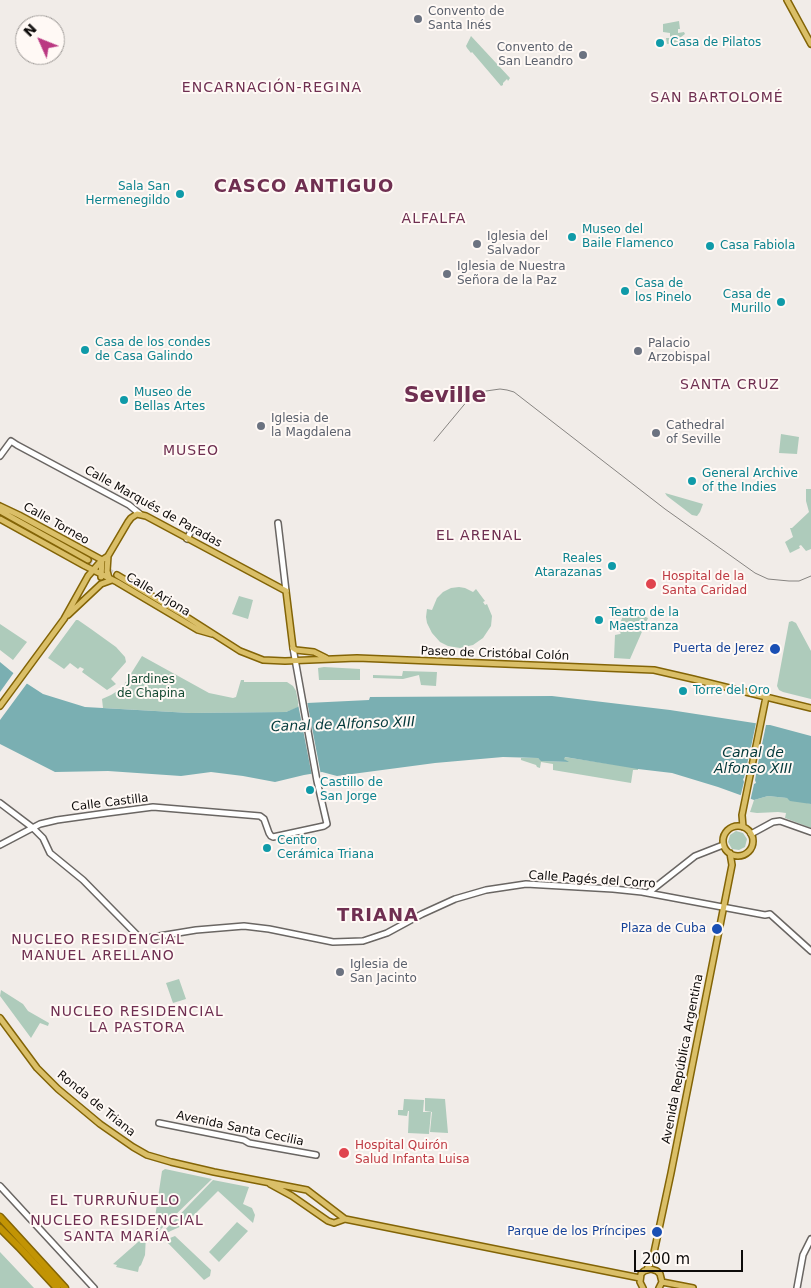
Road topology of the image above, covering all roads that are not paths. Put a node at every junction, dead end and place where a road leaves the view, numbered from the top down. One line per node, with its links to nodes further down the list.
1 (787, 0): 2 (main road)
2 (811, 44)
3 (0, 456): 6 (main road, Calle Marqués de Paradas)
4 (0, 506): 13 (main road, Calle Torneo)
5 (1, 512): 12 (main road, Calle Torneo)
6 (140, 514): 10 (main road, Calle Marqués de Paradas); 11 (main road)
7 (0, 519): 14 (main road, Calle Torneo)
8 (278, 523): 19 (main road)
9 (191, 531): 10 (main road)
10 (187, 539): 19 (main road, Calle Marqués de Paradas)
11 (108, 556): 13 (main road); 17 (main road)
12 (88, 560)
13 (102, 560): 14 (main road); 15 (main road)
14 (92, 570): 15 (main road, Calle Arjona); 20 (main road)
15 (102, 574): 17 (main road, Calle Arjona); 18 (main road)
16 (118, 575): 21 (main road, Calle Arjona)
17 (111, 579): 18 (main road); 21 (main road, Calle Arjona)
18 (101, 584): 20 (main road)
19 (286, 591): 22 (main road)
20 (64, 619): 26 (main road)
21 (213, 634): 24 (main road, Calle Arjona)
22 (293, 648): 23 (main road); 24 (main road)
23 (327, 658): 24 (main road, Paseo de Cristóbal Colón); 25 (main road, Paseo de Cristóbal Colón)
24 (295, 660): 30 (main road, Calle Castilla)
25 (766, 696): 27 (main road, Paseo de Cristóbal Colón); 29 (main road)
26 (0, 706)
27 (811, 708)
28 (0, 803): 30 (main road)
29 (740, 826): 32 (main road); 34 (main road)
30 (33, 828): 33 (main road, Calle Castilla); 38 (main road, Calle Pagés del Corro)
31 (811, 832): 32 (main road)
32 (751, 834): 36 (main road)
33 (0, 845)
34 (723, 845): 35 (main road); 38 (main road)
35 (730, 853): 36 (main road); 37 (main road)
36 (742, 855): 37 (main road)
37 (732, 865): 39 (main road, Avenida República Argentina)
38 (648, 893): 39 (main road, Calle Pagés del Corro)
39 (723, 907): 40 (main road, Calle Pagés del Corro); 50 (main road, Avenida República Argentina)
40 (811, 951)
41 (0, 1018): 44 (main road, Ronda de Triana)
42 (159, 1123): 43 (main road, Avenida Santa Cecilia)
43 (316, 1155)
44 (262, 1181): 47 (main road, Ronda de Triana); 47 (main road, Ronda de Triana)
45 (0, 1186): 57 (main road)
46 (0, 1217): 56 (highway)
47 (345, 1219): 53 (main road)
48 (0, 1227): 55 (highway)
49 (811, 1239): 61 (main road)
50 (653, 1257): 51 (main road, Avenida República Argentina); 52 (main road, Avenida República Argentina)
51 (647, 1269): 52 (main road); 53 (main road, Avenida República Argentina)
52 (657, 1271): 54 (main road, Avenida República Argentina)
53 (640, 1278): 58 (main road)
54 (662, 1282): 59 (main road); 60 (main road)
55 (57, 1288)
56 (64, 1288)
57 (94, 1288)
58 (643, 1288)
59 (660, 1288)
60 (693, 1288)
61 (797, 1288)

